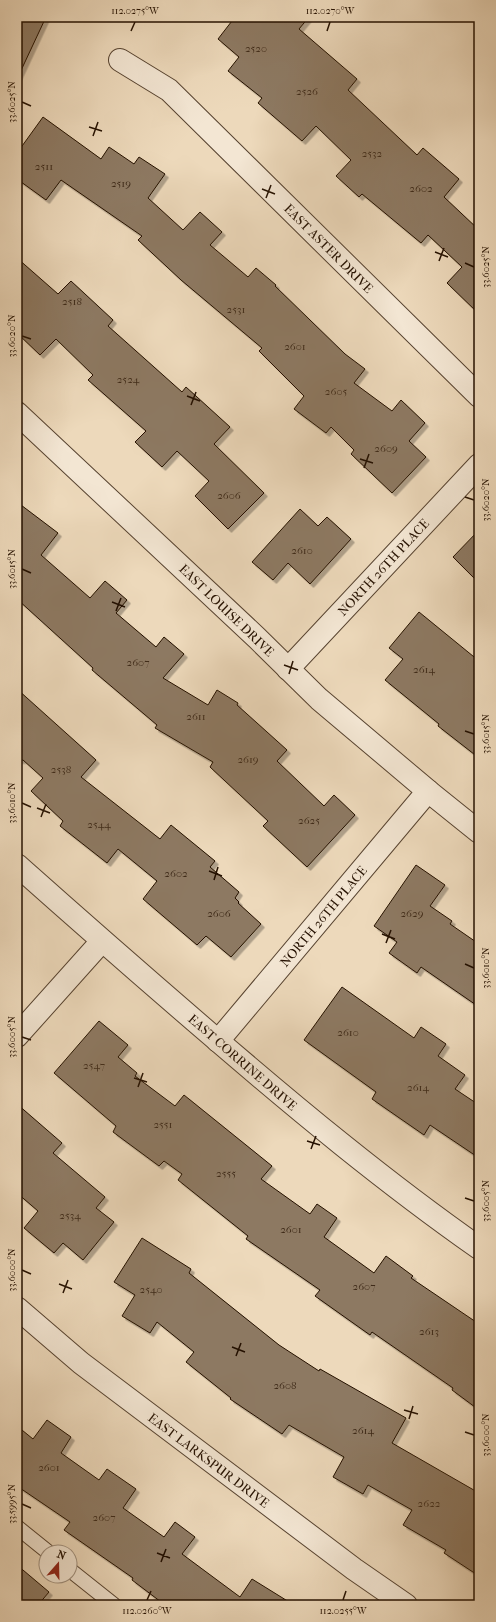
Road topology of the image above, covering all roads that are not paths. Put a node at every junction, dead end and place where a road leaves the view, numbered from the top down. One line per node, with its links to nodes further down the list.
1 (120, 60): 2 (street, EAST ASTER DRIVE)
2 (479, 396)
3 (17, 413): 5 (street, EAST LOUISE DRIVE)
4 (479, 465): 5 (street, NORTH 26TH PLACE)
5 (288, 669): 6 (street, EAST LOUISE DRIVE)
6 (428, 791): 7 (street, EAST LOUISE DRIVE); 11 (street, NORTH 26TH PLACE)
7 (479, 832)
8 (17, 865): 9 (street, EAST CORRINE DRIVE)
9 (102, 941): 10 (street); 11 (street, EAST CORRINE DRIVE)
10 (17, 1036)
11 (218, 1041): 12 (street, EAST CORRINE DRIVE)
12 (479, 1248)
13 (17, 1308): 18 (street, EAST LARKSPUR DRIVE)
14 (17, 1527): 15 (lane)
15 (38, 1544)
16 (78, 1576): 17 (lane)
17 (114, 1605)
18 (406, 1605)

